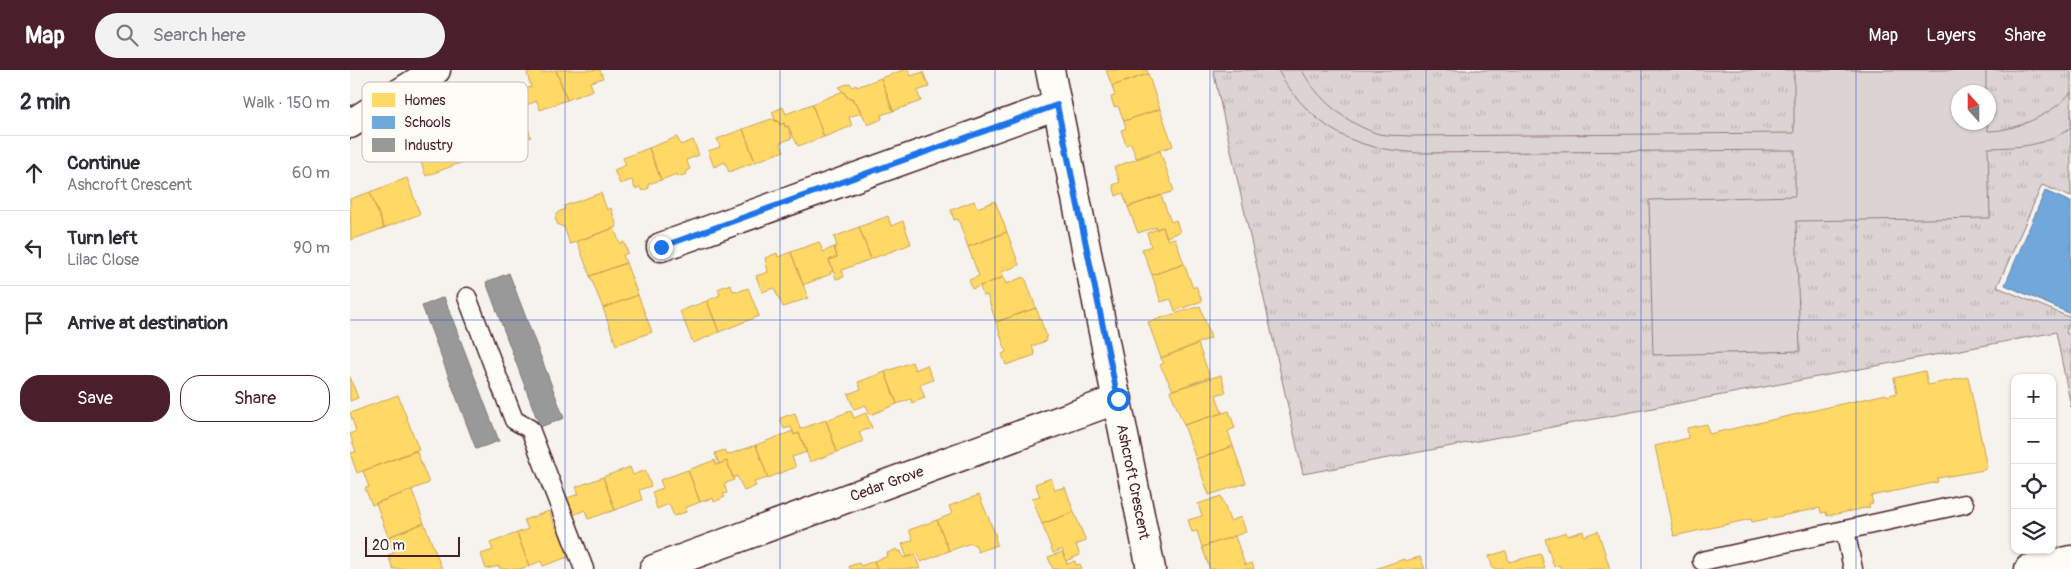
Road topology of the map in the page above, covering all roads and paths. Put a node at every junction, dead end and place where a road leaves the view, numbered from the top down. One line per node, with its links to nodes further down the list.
1 (436, 70): 3 (street)
2 (1050, 70): 4 (street, Ashcroft Crescent)
3 (417, 82)
4 (1057, 105): 7 (street); 9 (street, Ashcroft Crescent)
5 (362, 116): 6 (street)
6 (350, 124)
7 (661, 247)
8 (466, 298): 14 (lane)
9 (1118, 399): 15 (street, Cedar Grove); 16 (street, Ashcroft Crescent)
10 (1964, 504): 11 (lane)
11 (1845, 530): 13 (lane); 17 (lane)
12 (2071, 560): 18 (street)
13 (1702, 561)
14 (584, 569)
15 (654, 569)
16 (1151, 569)
17 (1853, 569)
18 (2029, 569)

